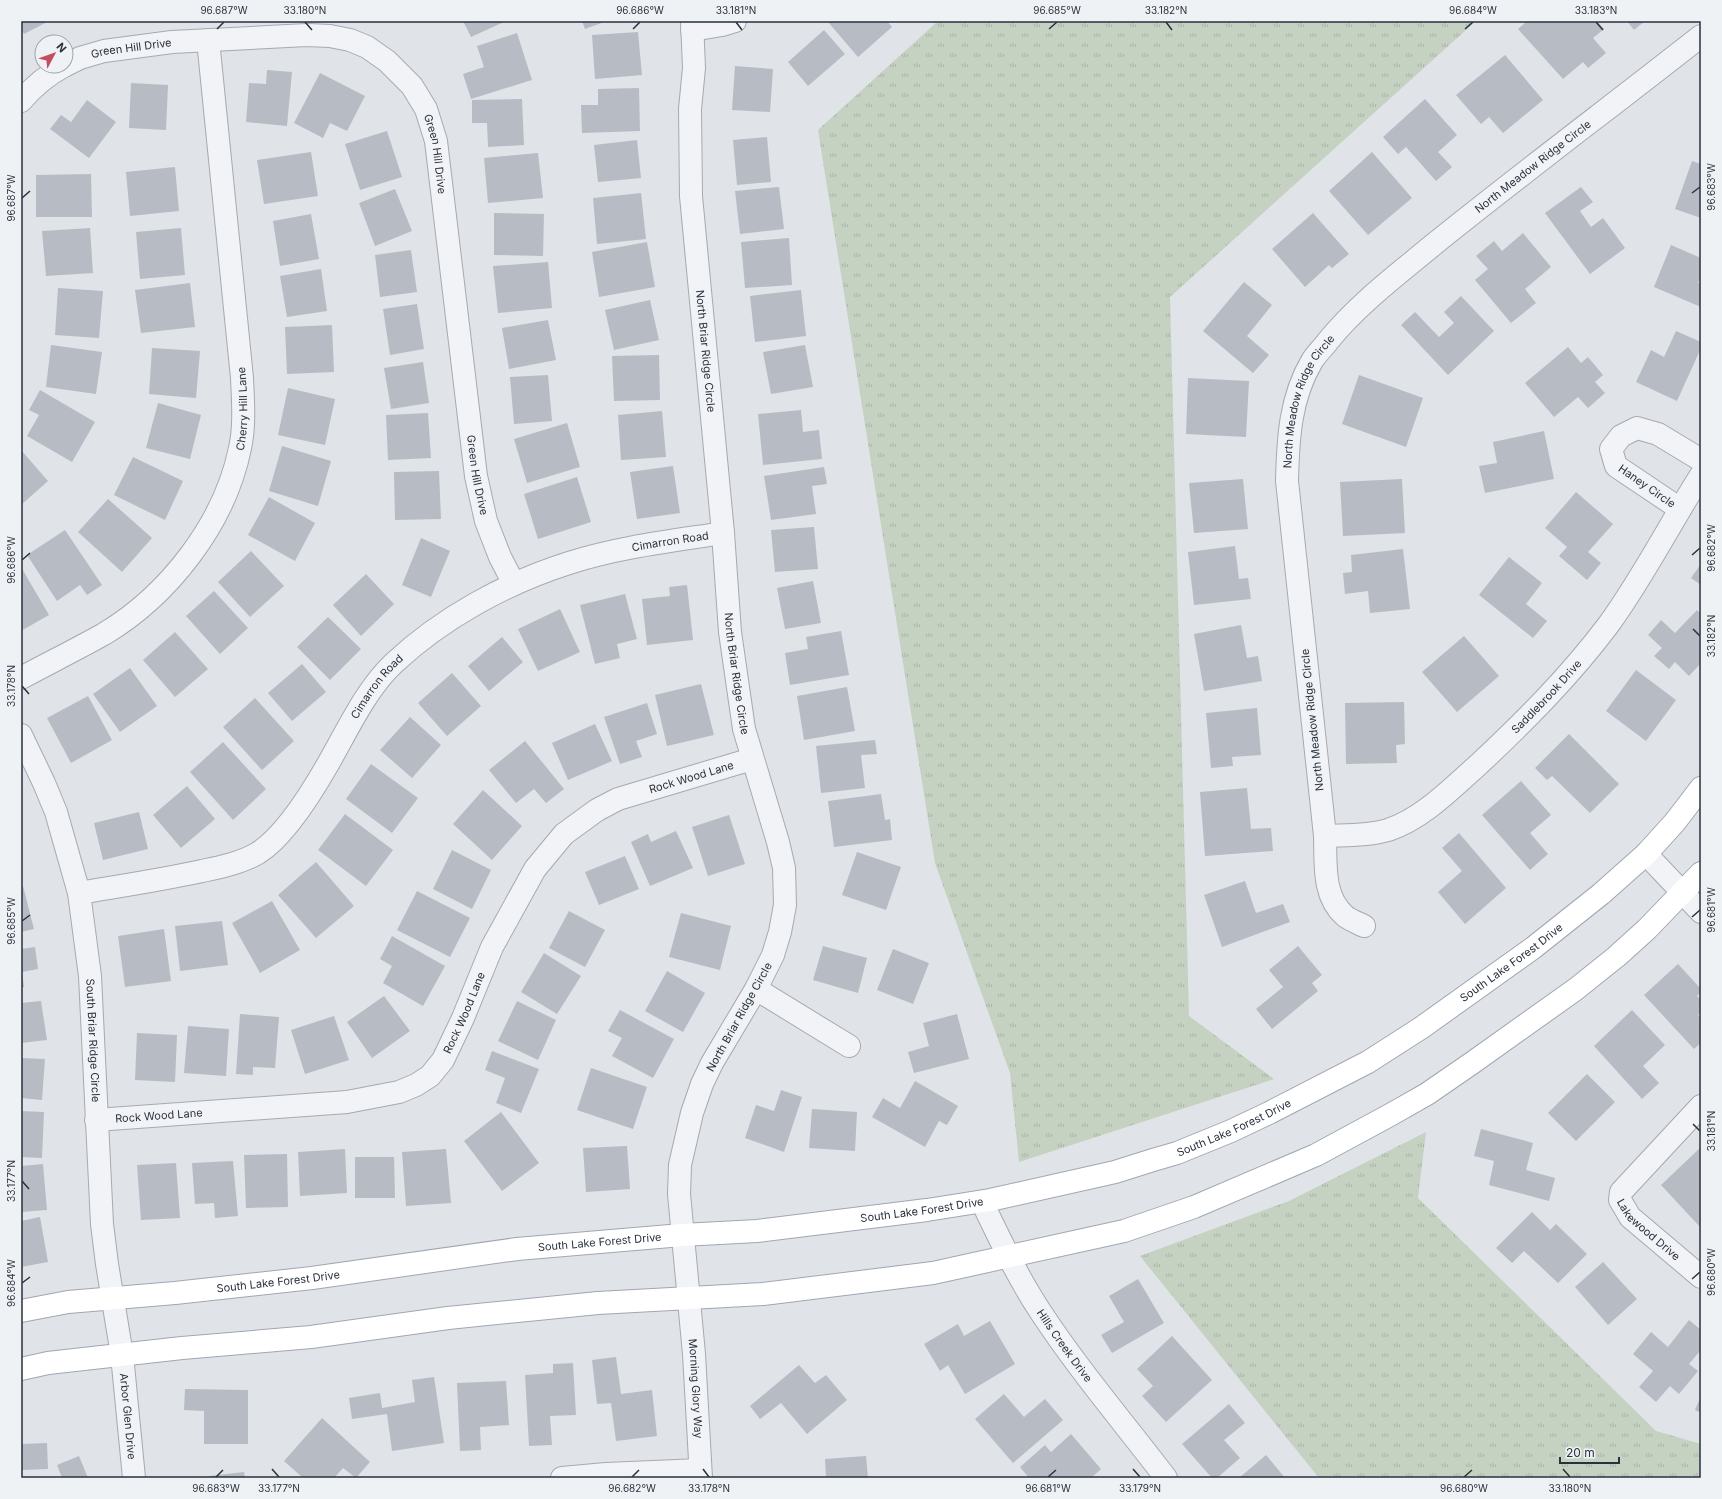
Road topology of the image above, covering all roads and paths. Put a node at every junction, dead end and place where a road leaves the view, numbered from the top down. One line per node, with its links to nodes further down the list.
1 (735, 21): 2 (street)
2 (692, 26): 11 (street, North Briar Ridge Circle)
3 (1701, 36): 17 (street, North Meadow Ridge Circle)
4 (208, 40): 5 (street, Green Hill Drive); 12 (street, Green Hill Drive); 13 (street, Cherry Hill Lane)
5 (74, 61)
6 (50, 74): 7 (street, Green Hill Drive)
7 (21, 101)
8 (1701, 460): 10 (street, Haney Circle)
9 (1701, 475): 10 (street, Saddlebrook Drive)
10 (1680, 509): 17 (street, Saddlebrook Drive)
11 (723, 533): 12 (street, Cimarron Road); 15 (street, North Briar Ridge Circle)
12 (514, 584): 20 (street, Cimarron Road)
13 (21, 678)
14 (21, 735): 20 (street, South Briar Ridge Circle)
15 (752, 759): 24 (street, North Briar Ridge Circle); 27 (street, Rock Wood Lane)
16 (1701, 788): 18 (main road, South Lake Forest Drive)
17 (1325, 836): 23 (street, North Meadow Ridge Circle)
18 (1646, 854): 21 (street); 28 (main road, South Lake Forest Drive)
19 (1701, 874): 21 (main road)
20 (79, 892): 27 (street, South Briar Ridge Circle)
21 (1683, 893): 22 (street); 30 (main road)
22 (1701, 912)
23 (1364, 926)
24 (756, 989): 25 (street); 29 (street, North Briar Ridge Circle)
25 (849, 1046)
26 (1701, 1106): 31 (street, Lakewood Drive)
27 (96, 1120): 32 (street, South Briar Ridge Circle)
28 (982, 1202): 29 (main road, South Lake Forest Drive); 30 (street, Hills Creek Drive)
29 (682, 1235): 32 (main road, South Lake Forest Drive); 33 (street, North Briar Ridge Circle)
30 (1009, 1258): 33 (main road); 40 (street, Hills Creek Drive)
31 (1701, 1277)
32 (113, 1298): 34 (main road, South Lake Forest Drive); 35 (street, South Briar Ridge Circle)
33 (689, 1299): 35 (main road); 37 (street, Morning Glory Way)
34 (21, 1311)
35 (122, 1355): 36 (main road); 38 (street, Arbor Glen Drive)
36 (21, 1369)
37 (700, 1474): 39 (street)
38 (134, 1478)
39 (562, 1478)
40 (1166, 1478)

